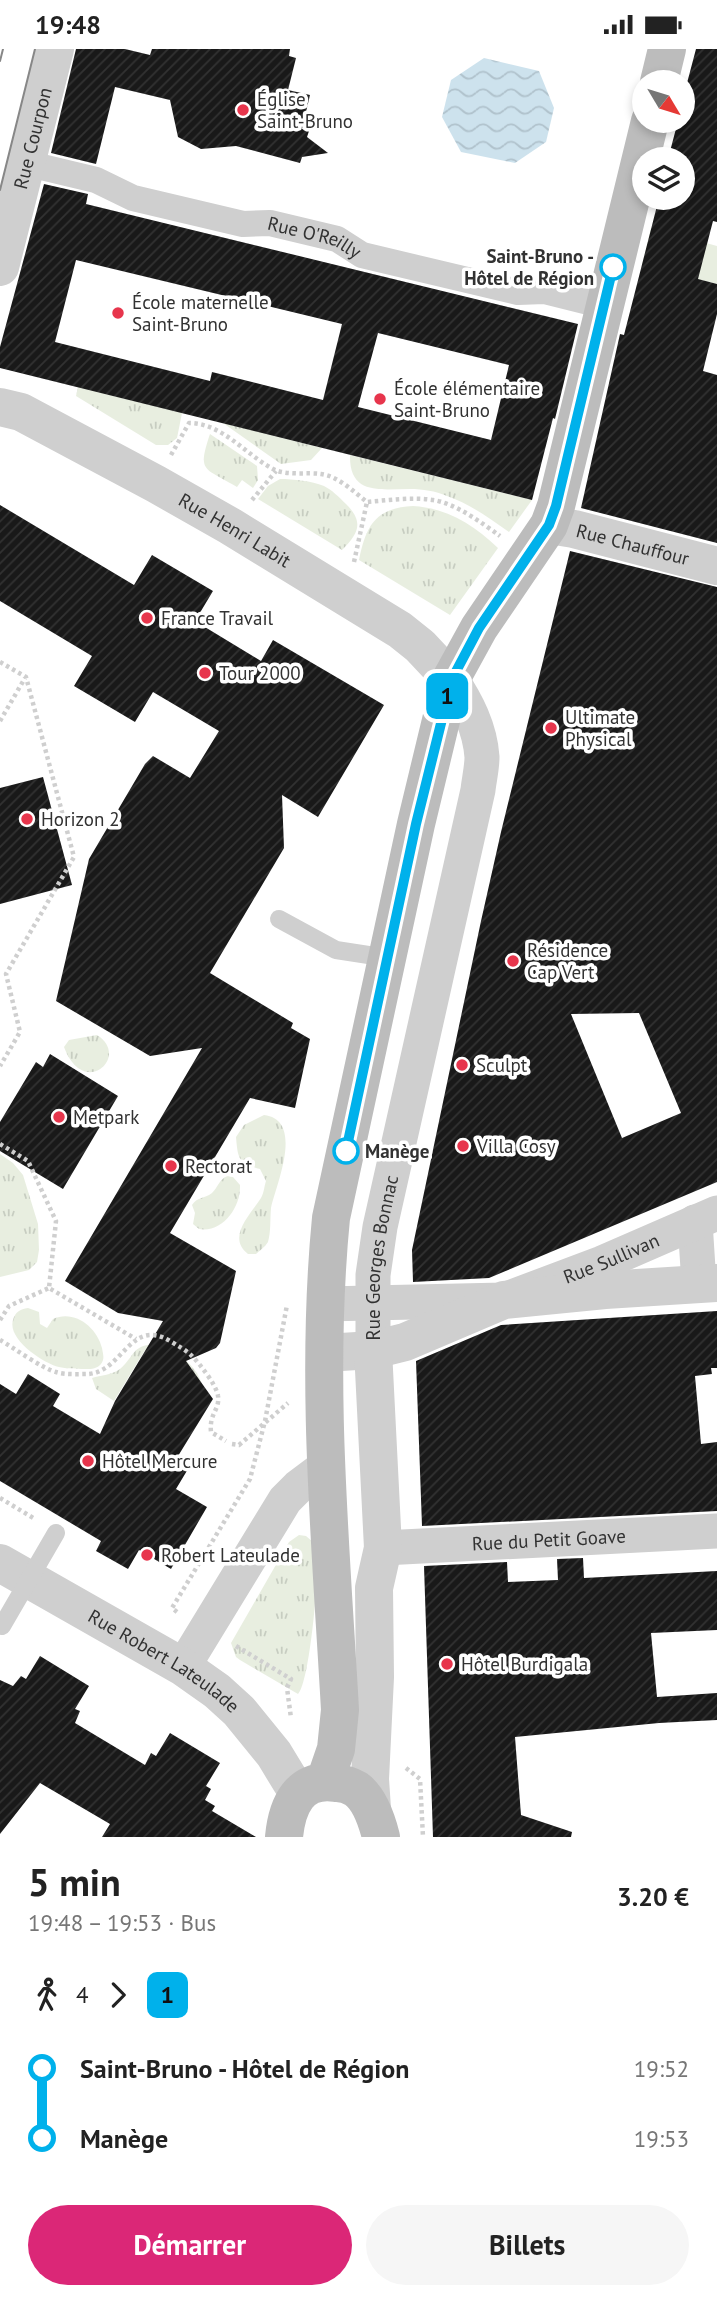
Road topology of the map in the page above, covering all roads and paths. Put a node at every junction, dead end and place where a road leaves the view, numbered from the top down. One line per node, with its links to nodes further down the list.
1 (55, 49): 5 (street, Rue Courpon)
2 (667, 49): 3 (main road)
3 (662, 70)
4 (647, 133): 7 (main road)
5 (25, 163): 6 (street, Rue Courpon); 7 (street, Rue O'Reilly)
6 (0, 267)
7 (604, 306): 11 (main road)
8 (0, 407): 9 (street, Rue Henri Labit)
9 (156, 484): 10 (path); 14 (street, Rue Henri Labit)
10 (368, 502): 12 (path); 14 (path)
11 (549, 525): 12 (main road); 13 (street, Rue Chauffour)
12 (526, 557): 17 (main road)
13 (717, 566)
14 (346, 597): 17 (street, Rue Henri Labit)
15 (0, 662): 16 (path)
16 (26, 677): 18 (path); 21 (path)
17 (452, 679): 20 (main road); 28 (street, Rue Georges Bonnac)
18 (0, 721)
19 (279, 919): 20 (lane)
20 (388, 958): 27 (main road)
21 (0, 1066)
22 (0, 1144): 25 (path)
23 (706, 1218): 24 (street); 26 (street, Rue Sullivan)
24 (708, 1283): 26 (street)
25 (49, 1288): 29 (path); 30 (path)
26 (504, 1300): 28 (street, Rue Sullivan); 32 (street, Rue Sullivan)
27 (307, 1301): 28 (street, Rue Sullivan); 33 (main road); 35 (path)
28 (373, 1303): 32 (street, Rue Georges Bonnac)
29 (0, 1320)
30 (136, 1339): 31 (path); 35 (path)
31 (0, 1340)
32 (373, 1350): 33 (street, Rue Sullivan); 40 (street, Rue Georges Bonnac)
33 (325, 1353): 36 (main road)
34 (293, 1399): 35 (path)
35 (265, 1421): 42 (path)
36 (326, 1466): 45 (street); 48 (main road)
37 (0, 1498): 39 (path)
38 (717, 1531): 40 (street, Rue du Petit Goave)
39 (55, 1534): 43 (lane, bridge)
40 (383, 1548): 49 (street, Rue Georges Bonnac)
41 (0, 1563): 45 (street, Rue Robert Lateulade)
42 (177, 1612)
43 (2, 1626)
44 (236, 1646): 46 (path)
45 (183, 1667): 48 (street, Rue Robert Lateulade)
46 (287, 1688)
47 (400, 1763): 51 (path)
48 (312, 1786): 49 (main road); 50 (main road)
49 (376, 1823)
50 (284, 1837)
51 (423, 1837)

